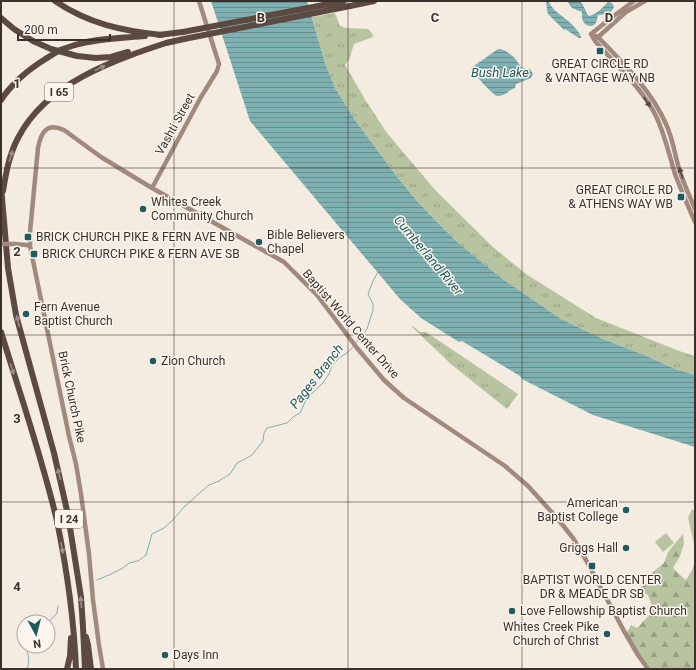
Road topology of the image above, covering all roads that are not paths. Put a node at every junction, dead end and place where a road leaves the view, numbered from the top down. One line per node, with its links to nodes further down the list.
1 (56, 1): 8 (highway)
2 (199, 1): 15 (street, Vashti Street)
3 (344, 1): 9 (highway, I 65, bridge)
4 (374, 1): 9 (highway, I 65, bridge)
5 (634, 1): 10 (street)
6 (644, 1): 10 (street)
7 (1, 18): 11 (highway)
8 (162, 35): 9 (highway, I 65); 12 (highway, I 65, bridge)
9 (183, 35): 11 (highway, I 65)
10 (597, 39): 17 (street, one-way to 10); 18 (street, one-way to 18)
11 (169, 42): 16 (highway, I 65, one-way to 11)
12 (2, 98)
13 (45, 130): 15 (street, Baptist World Center Drive); 20 (street, Brick Church Pike)
14 (1, 186): 16 (highway, I 24)
15 (152, 188): 29 (street, Baptist World Center Drive)
16 (2, 194): 23 (highway, I 24, one-way to 16)
17 (695, 209)
18 (695, 222)
19 (1, 244): 20 (street, bridge)
20 (30, 246): 28 (street, Brick Church Pike)
21 (1, 332): 22 (highway, I 24, one-way to 22)
22 (72, 619): 24 (highway); 25 (highway, I 24)
23 (83, 627): 26 (highway, I 24); 27 (highway)
24 (67, 669)
25 (76, 669)
26 (85, 669)
27 (91, 669)
28 (103, 669)
29 (648, 669)

